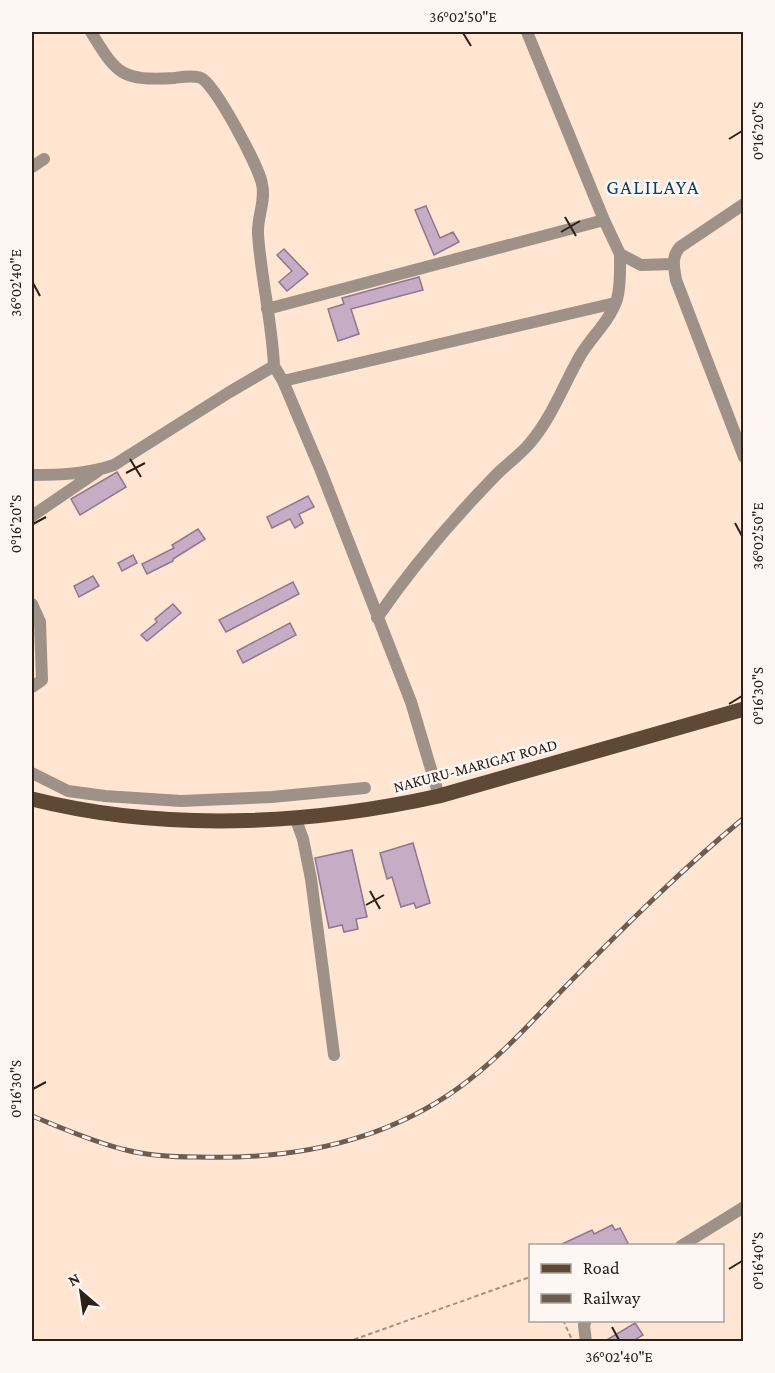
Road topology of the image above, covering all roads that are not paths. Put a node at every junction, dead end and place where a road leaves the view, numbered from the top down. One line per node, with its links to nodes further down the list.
1 (90, 32): 10 (street)
2 (527, 32): 6 (street)
3 (44, 159): 4 (street)
4 (32, 167)
5 (744, 204): 8 (street)
6 (604, 220): 7 (street); 10 (street)
7 (620, 254): 8 (street); 9 (street)
8 (673, 264): 13 (street)
9 (615, 303): 12 (street); 18 (street)
10 (267, 309): 11 (street)
11 (274, 366): 12 (street); 14 (street)
12 (283, 381): 18 (street)
13 (744, 457)
14 (101, 469): 15 (street); 16 (street)
15 (32, 475)
16 (32, 516)
17 (32, 604): 19 (street)
18 (377, 618): 24 (street)
19 (32, 687)
20 (744, 709): 24 (main road, NAKURU-MARIGAT ROAD)
21 (32, 773): 22 (street)
22 (365, 788)
23 (32, 794): 26 (street)
24 (439, 796): 27 (main road, NAKURU-MARIGAT ROAD)
25 (32, 799): 26 (main road, NAKURU-MARIGAT ROAD)
26 (48, 803): 27 (main road, NAKURU-MARIGAT ROAD)
27 (295, 817): 28 (street)
28 (334, 1055)
29 (744, 1207): 30 (street)
30 (683, 1244)
31 (585, 1322): 32 (street)
32 (586, 1341)

